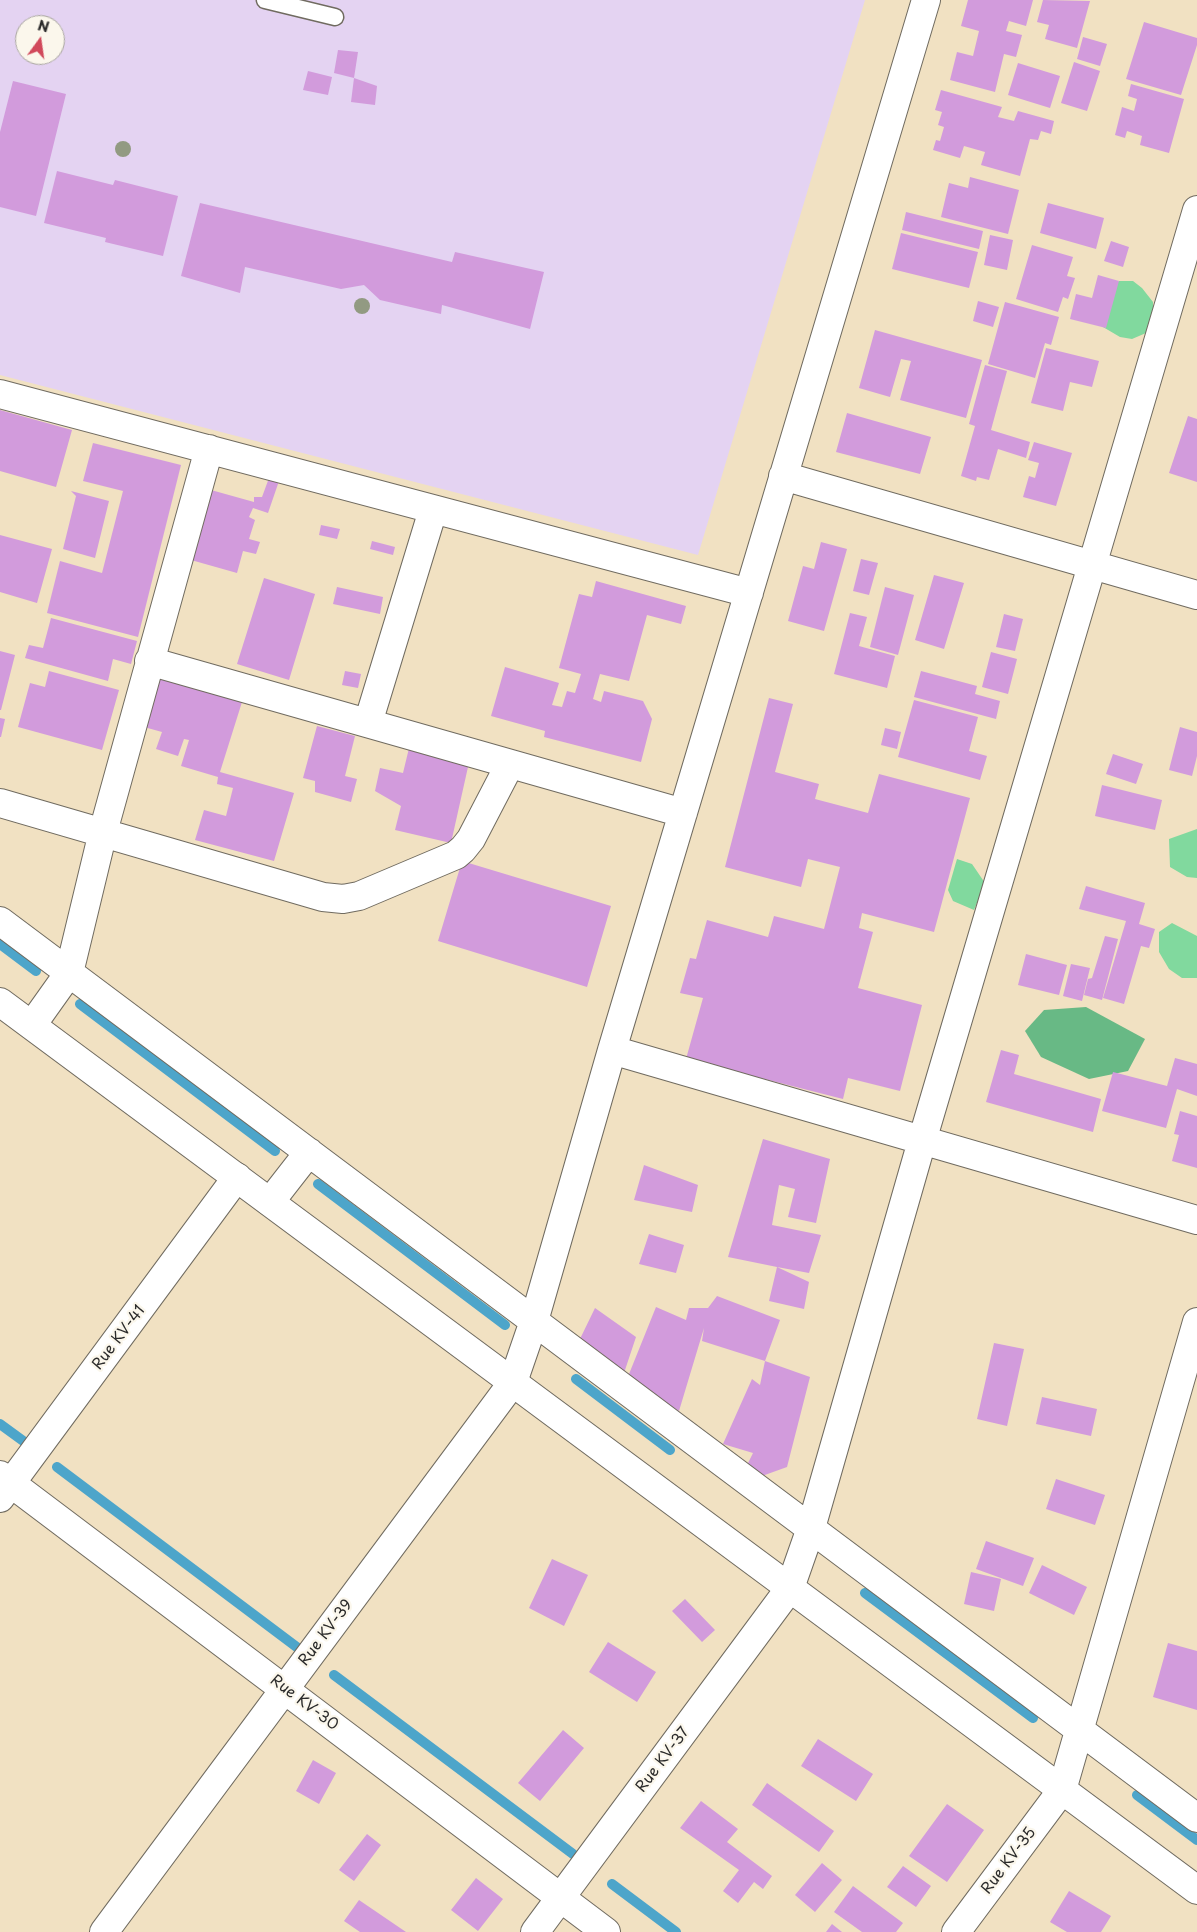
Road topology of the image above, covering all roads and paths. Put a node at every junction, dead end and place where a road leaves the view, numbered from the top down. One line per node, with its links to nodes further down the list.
1 (265, 0): 3 (lane)
2 (926, 0): 7 (street, Rue KV-39)
3 (335, 17)
4 (1197, 210): 9 (street, Rue KV-37)
5 (0, 394): 6 (street)
6 (209, 449): 8 (street); 12 (street)
7 (784, 476): 9 (street); 10 (street, Rue KV-39)
8 (433, 510): 10 (street); 13 (street)
9 (1092, 564): 11 (street); 23 (street, Rue KV-37)
10 (749, 593): 16 (street, Rue KV-39)
11 (1197, 594)
12 (149, 661): 13 (street); 17 (street)
13 (368, 723): 14 (street)
14 (510, 764): 16 (street); 17 (street)
15 (0, 803): 17 (street)
16 (683, 814): 22 (street, Rue KV-39)
17 (103, 832): 19 (street)
18 (0, 921): 19 (street)
19 (69, 973): 21 (street); 24 (street)
20 (0, 1002): 21 (street)
21 (32, 1025): 25 (street)
22 (612, 1050): 23 (street); 28 (street, Rue KV-39)
23 (922, 1141): 27 (street); 32 (street, Rue KV-37)
24 (309, 1152): 26 (street); 28 (street)
25 (237, 1178): 26 (street); 31 (street, Rue KV-41)
26 (270, 1202): 30 (street)
27 (1197, 1220)
28 (534, 1321): 30 (street, Rue KV-39); 32 (street)
29 (1197, 1322): 35 (street)
30 (513, 1382): 33 (street); 34 (street, Rue KV-39)
31 (4, 1485): 34 (street, Rue KV-30)
32 (811, 1528): 33 (street, Rue KV-37); 35 (street)
33 (790, 1588): 36 (street); 39 (street, Rue KV-37)
34 (285, 1688): 39 (street, Rue KV-30); 40 (street, Rue KV-39)
35 (1079, 1730): 36 (street); 37 (street)
36 (1062, 1790): 38 (street); 43 (street, Rue KV-35)
37 (1197, 1818)
38 (1197, 1890)
39 (560, 1898): 41 (street, Rue KV-37); 42 (street, Rue KV-30)
40 (104, 1932)
41 (535, 1932)
42 (606, 1932)
43 (956, 1932)

